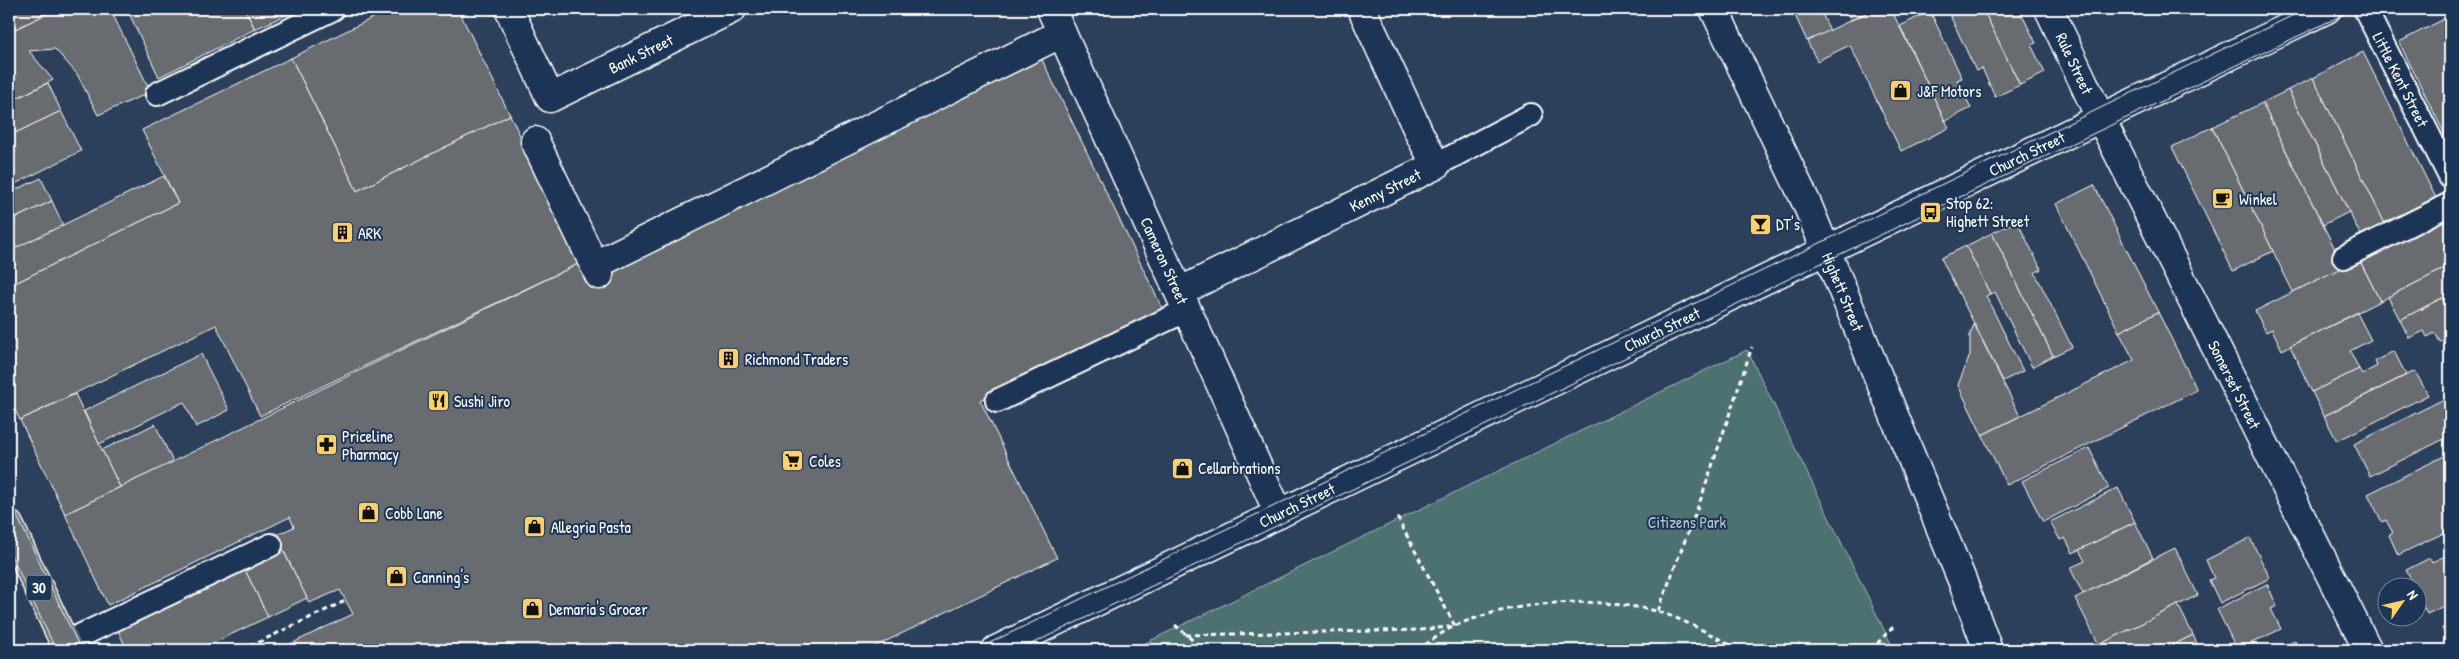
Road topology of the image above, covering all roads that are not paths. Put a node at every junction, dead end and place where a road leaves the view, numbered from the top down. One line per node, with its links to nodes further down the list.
1 (333, 9): 10 (lane)
2 (509, 9): 3 (street, Bank Street)
3 (732, 9)
4 (1362, 9): 14 (street, Kenny Street)
5 (1714, 9): 17 (street, Highett Street)
6 (2049, 9): 12 (street, Rule Street)
7 (2327, 9): 12 (street, Church Street)
8 (2365, 9): 15 (lane, Little Kent Street)
9 (1057, 21): 13 (street); 19 (street, Cameron Street)
10 (157, 94)
11 (1531, 114): 14 (lane)
12 (2100, 118): 17 (street, Church Street); 29 (street, Somerset Street)
13 (535, 141)
14 (1436, 165): 19 (street, Kenny Street)
15 (2450, 176)
16 (2450, 204): 18 (lane)
17 (1826, 250): 21 (street, Church Street); 24 (street, Highett Street)
18 (2344, 257)
19 (1183, 301): 20 (lane); 21 (street, Cameron Street)
20 (997, 401)
21 (1279, 514): 26 (street, Church Street)
22 (10, 533): 25 (main road, 30)
23 (271, 544): 25 (lane)
24 (1962, 580): 27 (street, Highett Street); 28 (street, Highett Street)
25 (67, 647)
26 (996, 650)
27 (1988, 650)
28 (1996, 650)
29 (2368, 650)

